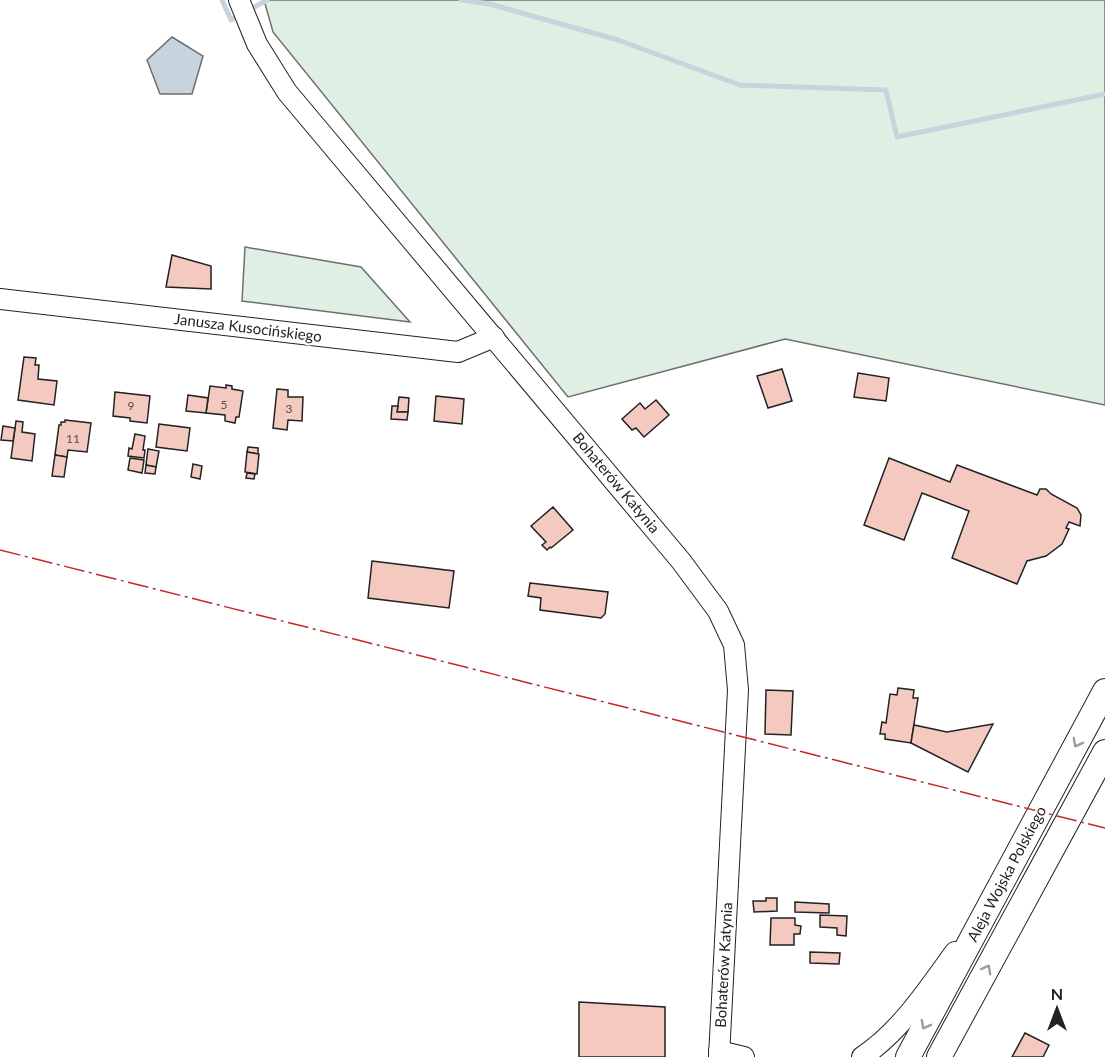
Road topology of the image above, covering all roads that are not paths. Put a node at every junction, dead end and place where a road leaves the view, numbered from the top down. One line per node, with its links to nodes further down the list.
1 (239, 0): 3 (street, Bohaterów Katynia)
2 (0, 299): 3 (street, Janusza Kusocińskiego)
3 (494, 337): 7 (street, Bohaterów Katynia)
4 (1105, 691): 6 (main road, Aleja Wojska Polskiego, one-way to 6)
5 (1105, 752): 11 (main road, Aleja Wojska Polskiego, one-way to 5)
6 (992, 901): 9 (street); 10 (main road, Aleja Wojska Polskiego, one-way to 10)
7 (719, 1054): 8 (street)
8 (744, 1057)
9 (862, 1057)
10 (908, 1057)
11 (939, 1057)

